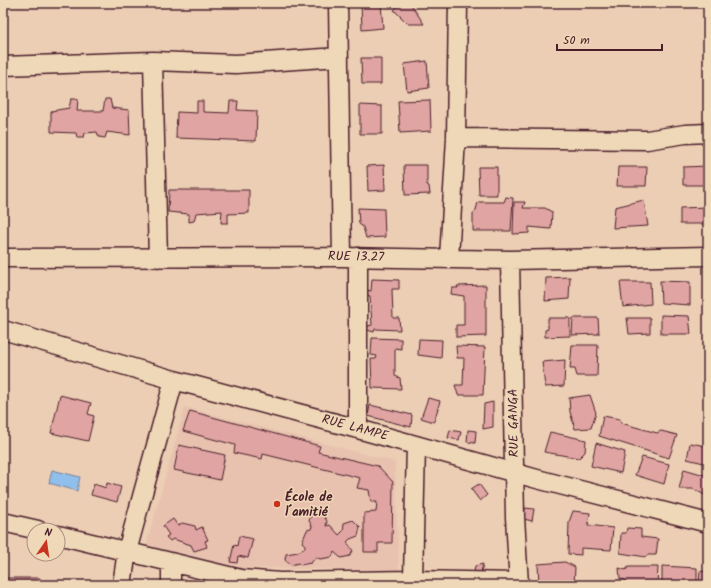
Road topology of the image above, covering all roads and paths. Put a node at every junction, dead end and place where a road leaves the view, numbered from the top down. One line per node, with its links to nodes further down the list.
1 (338, 3): 3 (street)
2 (458, 3): 7 (street)
3 (339, 57): 4 (street); 9 (street)
4 (153, 61): 5 (street); 11 (street)
5 (3, 66)
6 (708, 133): 7 (street)
7 (456, 138): 12 (street)
8 (708, 256): 13 (street, RUE 13.27)
9 (350, 257): 11 (street, RUE 13.27); 12 (street, RUE 13.27); 16 (street)
10 (3, 258): 11 (street, RUE 13.27)
11 (158, 258)
12 (449, 258): 13 (street, RUE 13.27)
13 (510, 260): 18 (street, RUE GANGA)
14 (3, 330): 15 (street, RUE LAMPE)
15 (174, 380): 16 (street, RUE LAMPE); 23 (street)
16 (358, 429): 17 (street, RUE LAMPE)
17 (416, 445): 18 (street, RUE LAMPE); 25 (street)
18 (515, 472): 20 (street, RUE LAMPE); 27 (street, RUE GANGA)
19 (3, 522): 21 (street)
20 (708, 523)
21 (26, 527)
22 (66, 537): 23 (street)
23 (126, 551): 24 (street); 28 (street)
24 (171, 562): 26 (street); 29 (street)
25 (413, 580): 26 (street); 27 (street)
26 (331, 583)
27 (519, 583)
28 (122, 585)
29 (171, 585)

